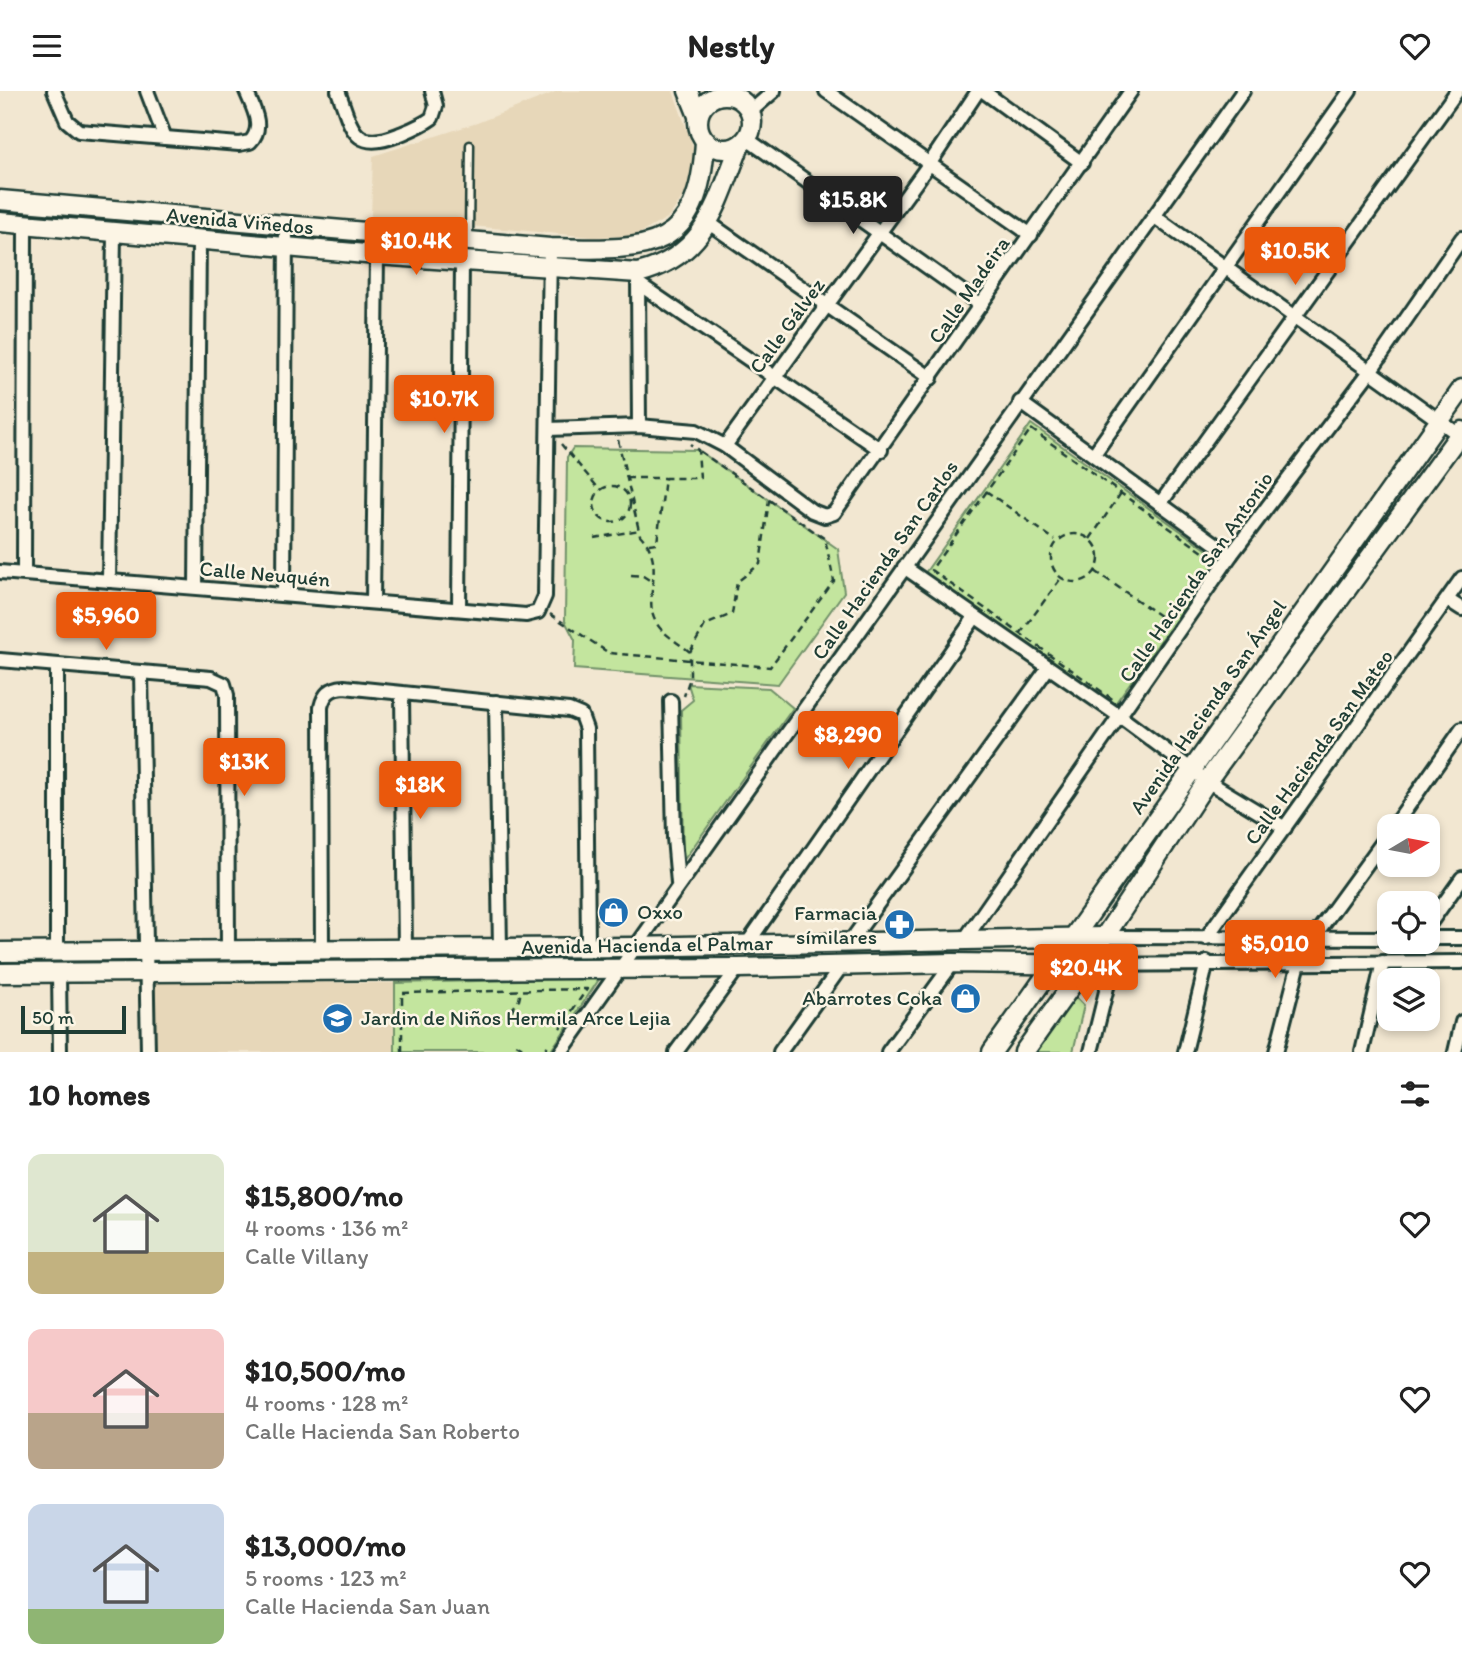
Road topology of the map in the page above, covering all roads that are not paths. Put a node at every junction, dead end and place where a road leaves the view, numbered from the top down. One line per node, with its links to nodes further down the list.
1 (54, 91): 18 (street)
2 (147, 91): 18 (street)
3 (246, 91): 18 (street)
4 (338, 91): 5 (street)
5 (432, 91)
6 (688, 91): 17 (street)
7 (774, 91): 16 (street)
8 (826, 91): 22 (street)
9 (978, 91): 22 (street, Calle Gálvez)
10 (983, 91): 23 (street)
11 (1131, 91): 23 (street, Calle Madeira)
12 (1243, 91): 25 (street, Calle Hacienda San Carlos)
13 (1350, 91): 41 (street)
14 (1457, 91): 45 (street)
15 (729, 93): 16 (street); 17 (street)
16 (751, 111): 20 (street)
17 (698, 116): 19 (street)
18 (165, 138)
19 (705, 141): 20 (street); 37 (street, Avenida Viñedos)
20 (743, 142): 27 (street, Avenida Viñedos); 31 (street)
21 (470, 145): 35 (lane)
22 (930, 163): 31 (street, Calle Gálvez); 32 (street)
23 (1082, 163): 32 (street, Calle Madeira)
24 (0, 200): 29 (street, Avenida Viñedos)
25 (1155, 217): 41 (street); 50 (street, Calle Hacienda San Carlos)
26 (0, 222): 28 (street, Avenida Viñedos)
27 (709, 223): 42 (street, Avenida Viñedos); 44 (street)
28 (25, 224): 30 (street, Avenida Viñedos); 62 (street)
29 (286, 225): 35 (street, Avenida Viñedos); 36 (street)
30 (114, 233): 34 (street, Avenida Viñedos); 64 (street)
31 (878, 233): 43 (street); 44 (street, Calle Gálvez)
32 (1031, 235): 43 (street, Calle Madeira)
33 (1462, 239): 46 (street, Calle Hacienda San Antonio)
34 (199, 240): 36 (street, Avenida Viñedos); 65 (street)
35 (469, 240): 37 (street, Avenida Viñedos)
36 (288, 247): 38 (street, Avenida Viñedos); 66 (street)
37 (551, 248): 40 (street)
38 (377, 255): 39 (street, Avenida Viñedos); 68 (street)
39 (462, 261): 40 (street, Avenida Viñedos); 69 (street)
40 (550, 268): 42 (street, Avenida Viñedos); 53 (street)
41 (1223, 268): 45 (street); 57 (street)
42 (638, 279): 47 (street); 52 (street)
43 (981, 305): 48 (street, Calle Madeira)
44 (825, 306): 47 (street, Calle Gálvez); 48 (street)
45 (1293, 317): 46 (street); 58 (street)
46 (1371, 370): 51 (street); 59 (street, Calle Hacienda San Antonio)
47 (775, 377): 55 (street, Calle Gálvez); 56 (street)
48 (930, 378): 56 (street, Calle Madeira)
49 (1462, 389): 51 (street, Avenida Hacienda San Ángel)
50 (1020, 402): 57 (street); 60 (street, Calle Hacienda San Carlos)
51 (1440, 419): 54 (street); 81 (street, Avenida Hacienda San Ángel)
52 (639, 426): 53 (street); 55 (street)
53 (548, 429): 69 (street, Calle Neuquén)
54 (1461, 434): 82 (street, Avenida Hacienda San Ángel)
55 (725, 446): 56 (street, Calle Madeira)
56 (880, 450)
57 (1094, 454): 58 (street)
58 (1160, 504): 59 (street)
59 (1231, 555): 79 (street, Calle Hacienda San Antonio)
60 (904, 567): 71 (street); 87 (street, Calle Hacienda San Carlos)
61 (0, 572): 62 (street, Calle Neuquén)
62 (24, 573): 64 (street, Calle Neuquén)
63 (1462, 579): 67 (street, Calle Hacienda San Mateo)
64 (109, 581): 65 (street, Calle Neuquén)
65 (196, 587): 66 (street, Calle Neuquén)
66 (284, 595): 68 (street, Calle Neuquén)
67 (1448, 600): 70 (street); 84 (street, Calle Hacienda San Mateo)
68 (373, 602): 69 (street, Calle Neuquén)
69 (459, 609)
70 (1462, 609)
71 (975, 617): 74 (street); 98 (street)
72 (0, 660): 73 (street)
73 (57, 665): 75 (street); 105 (street)
74 (1048, 668): 79 (street); 97 (street)
75 (141, 672): 106 (street); 107 (street)
76 (402, 694): 78 (street); 102 (street); 103 (street)
77 (671, 701): 87 (street)
78 (496, 702): 100 (street); 101 (street)
79 (1122, 717): 81 (street); 95 (street, Calle Hacienda San Antonio)
80 (1462, 729): 83 (street)
81 (1191, 769): 82 (street); 96 (street, Avenida Hacienda San Ángel)
82 (1207, 781): 84 (street); 89 (street, Avenida Hacienda San Ángel)
83 (1402, 814)
84 (1285, 828): 91 (street, Calle Hacienda San Mateo)
85 (1377, 850): 92 (street)
86 (1462, 878): 88 (street)
87 (678, 883): 99 (street, Calle Hacienda San Carlos)
88 (1440, 909)
89 (1103, 937): 91 (street, Avenida Hacienda el Palmar); 96 (street, Avenida Hacienda el Palmar); 116 (street, Avenida Hacienda San Ángel)
90 (1440, 937): 94 (street)
91 (1206, 938): 92 (street, Avenida Hacienda el Palmar)
92 (1313, 938): 93 (street, Avenida Hacienda el Palmar); 113 (street)
93 (1377, 938)
94 (1462, 938)
95 (965, 939): 96 (street, Avenida Hacienda el Palmar); 97 (street, Avenida Hacienda el Palmar)
96 (1073, 939): 115 (street, Avenida Hacienda San Ángel)
97 (850, 942): 98 (street, Avenida Hacienda el Palmar)
98 (747, 944): 99 (street, Avenida Hacienda el Palmar)
99 (634, 947): 101 (street, Avenida Hacienda el Palmar); 118 (street, Calle Hacienda San Carlos)
100 (500, 948): 101 (street, Avenida Hacienda el Palmar); 102 (street, Avenida Hacienda el Palmar)
101 (589, 948)
102 (405, 949): 103 (street, Avenida Hacienda el Palmar)
103 (322, 950): 106 (street, Avenida Hacienda el Palmar)
104 (0, 952): 105 (street, Avenida Hacienda el Palmar)
105 (57, 953): 107 (street, Avenida Hacienda el Palmar)
106 (228, 953): 107 (street, Avenida Hacienda el Palmar)
107 (148, 961): 118 (street, Avenida Hacienda el Palmar); 119 (street, Avenida Hacienda el Palmar); 123 (street)
108 (1207, 962): 112 (street, Avenida Hacienda el Palmar); 113 (street, Avenida Hacienda el Palmar); 131 (street)
109 (1383, 962): 110 (street, Avenida Hacienda el Palmar); 113 (street, Avenida Hacienda el Palmar); 133 (street)
110 (1462, 962)
111 (953, 963): 114 (street, Avenida Hacienda el Palmar); 115 (street, Avenida Hacienda el Palmar); 127 (street)
112 (1113, 963): 116 (street, Avenida Hacienda el Palmar); 130 (street)
113 (1299, 963): 132 (street)
114 (843, 964): 117 (street, Avenida Hacienda el Palmar); 126 (street)
115 (1054, 964): 116 (street, Avenida Hacienda el Palmar); 128 (street, Avenida Hacienda San Ángel)
116 (1086, 965): 129 (street, Avenida Hacienda San Ángel)
117 (738, 968): 118 (street, Avenida Hacienda el Palmar); 125 (street)
118 (618, 969): 124 (street, Calle Hacienda San Carlos)
119 (59, 972): 120 (street, Avenida Hacienda el Palmar); 122 (street)
120 (0, 973)
121 (1462, 1022): 134 (street)
122 (60, 1052)
123 (148, 1052)
124 (561, 1052)
125 (676, 1052)
126 (780, 1052)
127 (888, 1052)
128 (992, 1052)
129 (1024, 1052)
130 (1091, 1052)
131 (1185, 1052)
132 (1276, 1052)
133 (1362, 1052)
134 (1455, 1052)

